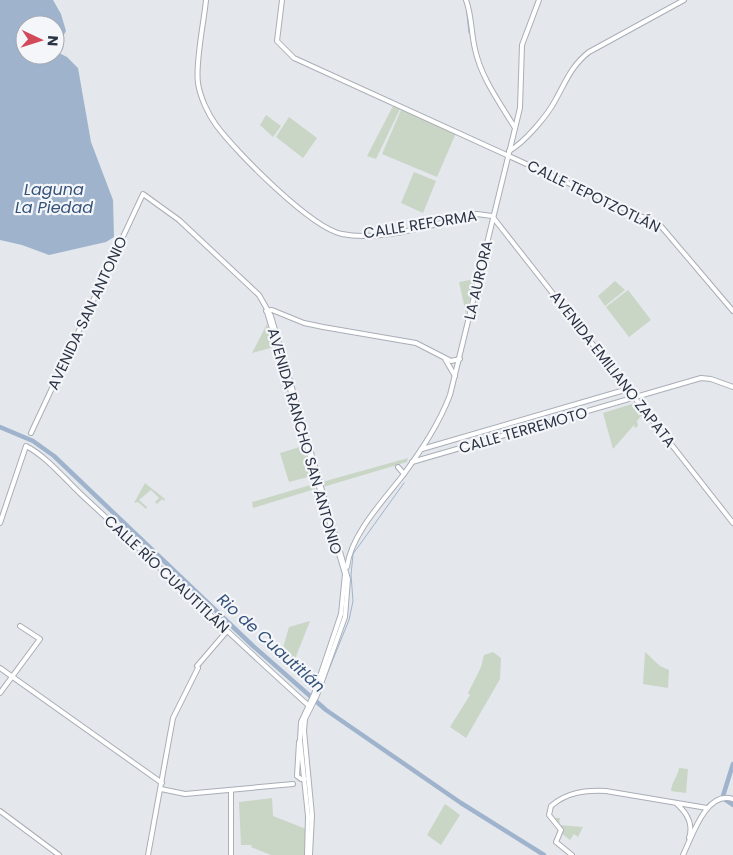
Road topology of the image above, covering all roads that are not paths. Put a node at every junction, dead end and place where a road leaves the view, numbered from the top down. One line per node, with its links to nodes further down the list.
1 (206, 0): 9 (street, CALLE REFORMA)
2 (282, 0): 7 (street, CALLE TEPOTZOTLÁN)
3 (466, 0): 6 (street)
4 (539, 0): 6 (street, LA AURORA)
5 (684, 0): 7 (street)
6 (515, 128): 7 (street, LA AURORA)
7 (508, 153): 9 (street, LA AURORA); 11 (street, CALLE TEPOTZOTLÁN)
8 (143, 194): 10 (street, AVENIDA RANCHO SAN ANTONIO); 18 (street, AVENIDA SAN ANTONIO)
9 (492, 216): 13 (street, LA AURORA); 16 (street, AVENIDA EMILIANO ZAPATA)
10 (267, 309): 12 (street); 25 (street, AVENIDA RANCHO SAN ANTONIO)
11 (733, 311)
12 (443, 358): 13 (street); 14 (street)
13 (460, 359): 14 (street, LA AURORA)
14 (455, 376): 19 (street, LA AURORA)
15 (733, 387): 17 (street, CALLE TERREMOTO)
16 (628, 389): 17 (street, AVENIDA EMILIANO ZAPATA); 19 (street, CALLE TERREMOTO)
17 (634, 398): 20 (street, CALLE TERREMOTO); 24 (street, AVENIDA EMILIANO ZAPATA)
18 (31, 433)
19 (422, 448): 20 (street, LA AURORA)
20 (412, 462): 22 (street, LA AURORA)
21 (398, 467): 22 (street)
22 (404, 474): 25 (street, LA AURORA)
23 (0, 523): 27 (street, CALLE RÍO CUAUTITLÁN)
24 (733, 523)
25 (346, 573): 31 (street)
26 (20, 626): 29 (street)
27 (227, 630): 32 (street, CALLE RÍO CUAUTITLÁN); 34 (street)
28 (0, 668): 29 (street)
29 (13, 678): 30 (street); 34 (street)
30 (0, 693)
31 (313, 699): 32 (street); 33 (street)
32 (308, 705): 33 (street)
33 (306, 779): 47 (street)
34 (162, 783): 36 (street)
35 (293, 784): 37 (street)
36 (161, 789): 37 (street); 45 (street)
37 (232, 790): 46 (street)
38 (733, 799): 41 (street)
39 (676, 803): 40 (street); 48 (street); 49 (street)
40 (700, 807): 41 (street); 43 (street)
41 (707, 808): 43 (street)
42 (1, 811): 44 (street)
43 (703, 815): 49 (street)
44 (59, 855)
45 (148, 855)
46 (231, 855)
47 (308, 855)
48 (572, 855)
49 (681, 855)

